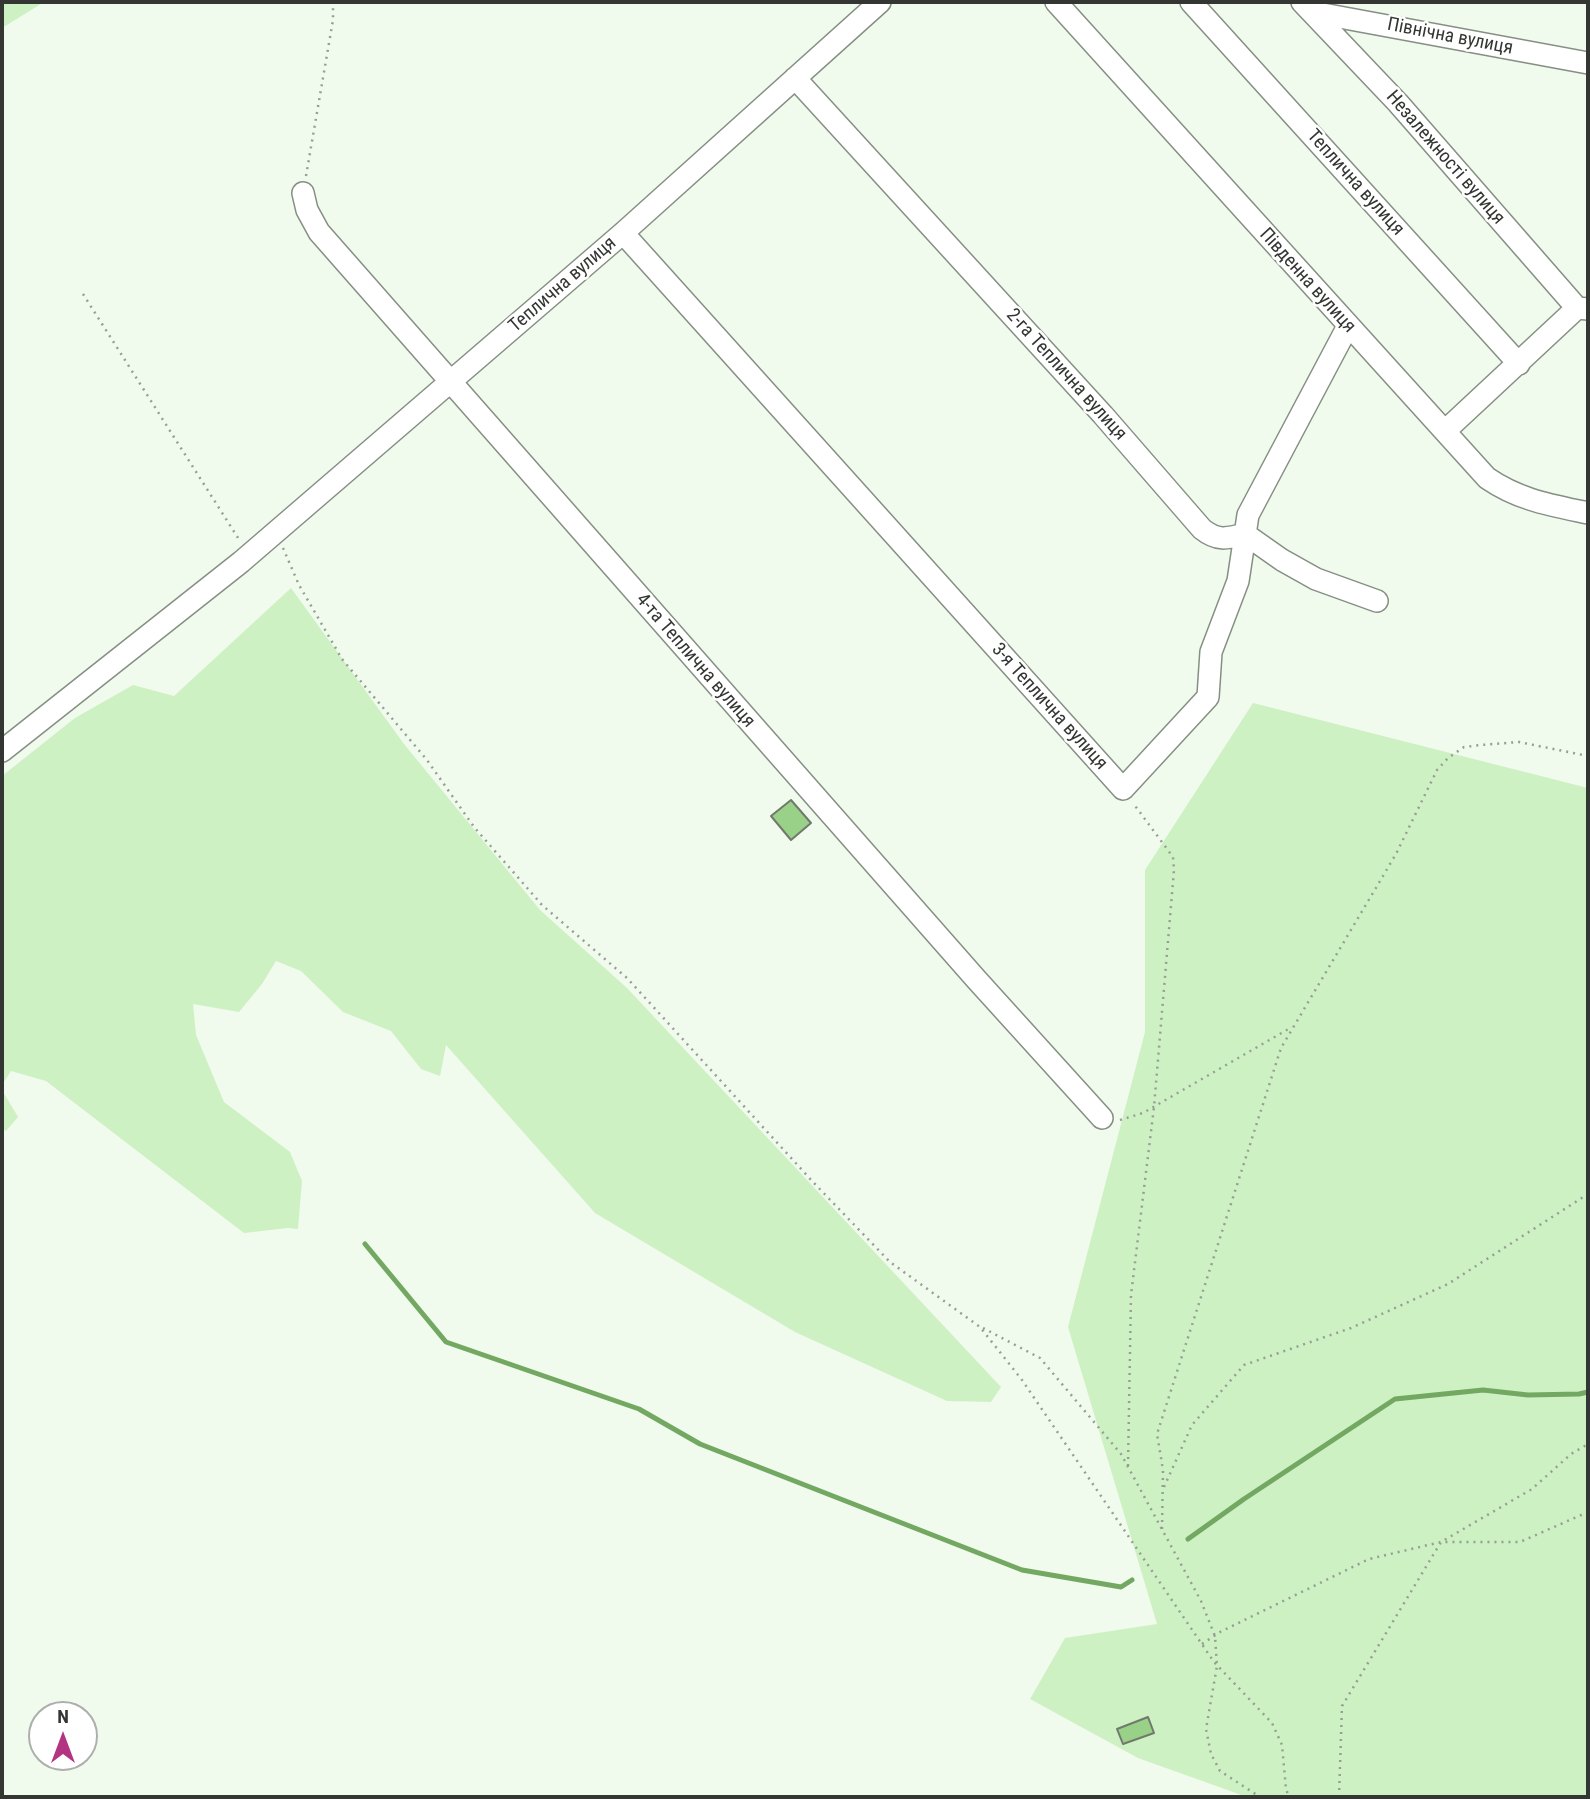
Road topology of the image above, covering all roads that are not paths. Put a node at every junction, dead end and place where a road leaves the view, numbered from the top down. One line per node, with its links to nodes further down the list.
1 (880, 2): 6 (street, Теплична вулиця)
2 (1056, 2): 10 (street, Південна вулиця)
3 (1191, 2): 11 (street, Теплична вулиця)
4 (1307, 7): 5 (street, Північна вулиця); 9 (street, Незалежності вулиця)
5 (1588, 63)
6 (795, 78): 8 (street, Теплична вулиця); 15 (street, 2-га Теплична вулиця)
7 (303, 193): 12 (street, 4-та Теплична вулиця)
8 (623, 233): 12 (street, Теплична вулиця); 15 (street, 3-я Теплична вулиця)
9 (1583, 309): 11 (street)
10 (1348, 326): 13 (street, Південна вулиця); 15 (street, 3-я Теплична вулиця)
11 (1519, 364): 13 (street)
12 (450, 382): 17 (street, Теплична вулиця); 18 (street, 4-та Теплична вулиця)
13 (1445, 431): 14 (street, Південна вулиця)
14 (1588, 513)
15 (1245, 534): 16 (street)
16 (1377, 601)
17 (2, 751)
18 (1102, 1118)

